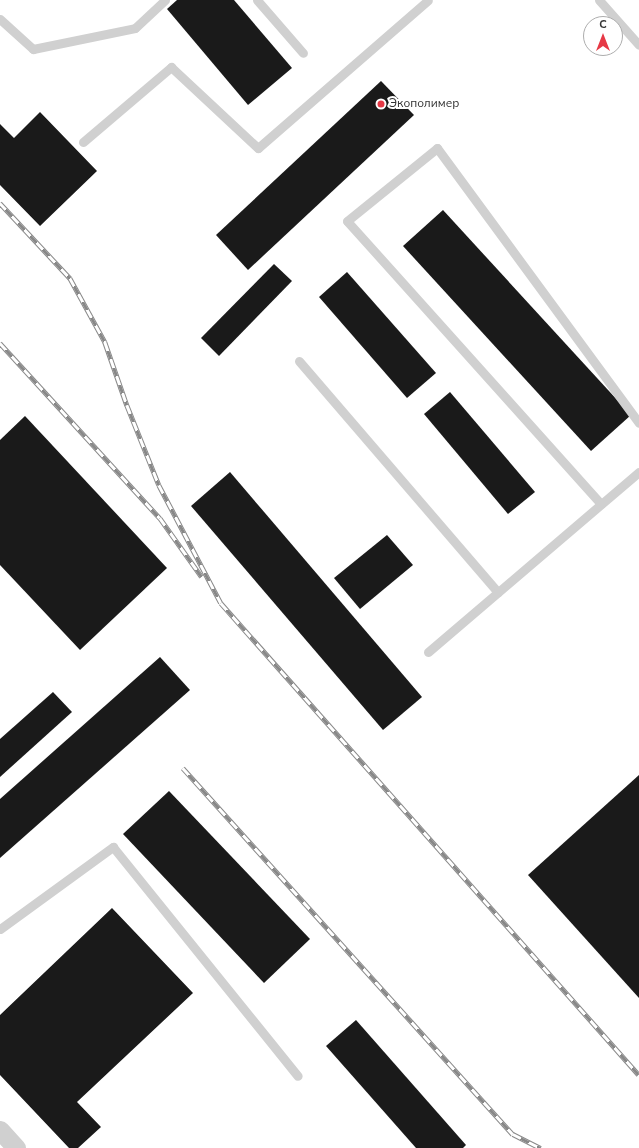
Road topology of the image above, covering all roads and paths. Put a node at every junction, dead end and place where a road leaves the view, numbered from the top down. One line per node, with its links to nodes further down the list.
1 (165, 0): 5 (lane)
2 (257, 0): 7 (lane)
3 (428, 0): 8 (lane)
4 (599, 0): 6 (lane)
5 (0, 18)
6 (639, 45)
7 (303, 53)
8 (82, 142)
9 (299, 361): 13 (lane)
10 (639, 423): 12 (lane)
11 (639, 472): 12 (lane)
12 (601, 504): 13 (lane)
13 (498, 592): 14 (lane)
14 (428, 652)
15 (0, 929): 16 (lane)
16 (298, 1076)
17 (0, 1130): 18 (street)
18 (16, 1148)

